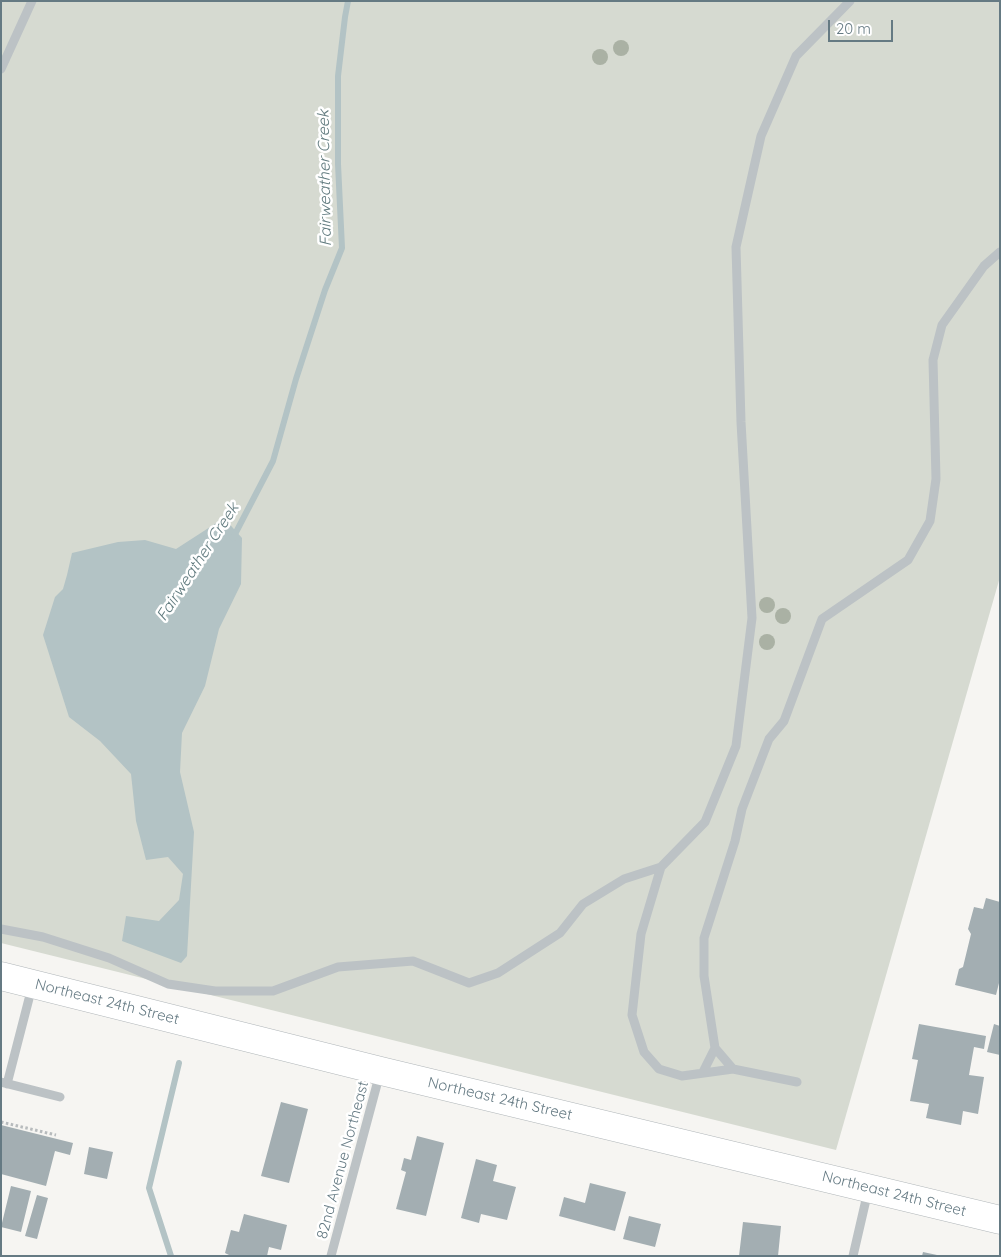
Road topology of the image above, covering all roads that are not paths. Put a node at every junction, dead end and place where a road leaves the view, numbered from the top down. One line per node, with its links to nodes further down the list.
1 (32, 1): 3 (street)
2 (850, 1): 5 (street)
3 (1, 69)
4 (1000, 252): 9 (street)
5 (660, 867): 6 (street); 12 (street)
6 (1, 929)
7 (1, 976): 8 (main road, Northeast 24th Street)
8 (33, 984): 11 (main road, Northeast 24th Street); 14 (street)
9 (715, 1048): 10 (street); 12 (street)
10 (733, 1069): 12 (street); 13 (street)
11 (380, 1071): 16 (main road, Northeast 24th Street); 18 (street, 82nd Avenue Northeast)
12 (703, 1072)
13 (796, 1082)
14 (4, 1083): 15 (street)
15 (60, 1097)
16 (868, 1188): 17 (main road, Northeast 24th Street); 19 (street)
17 (1000, 1220)
18 (331, 1256)
19 (853, 1256)

